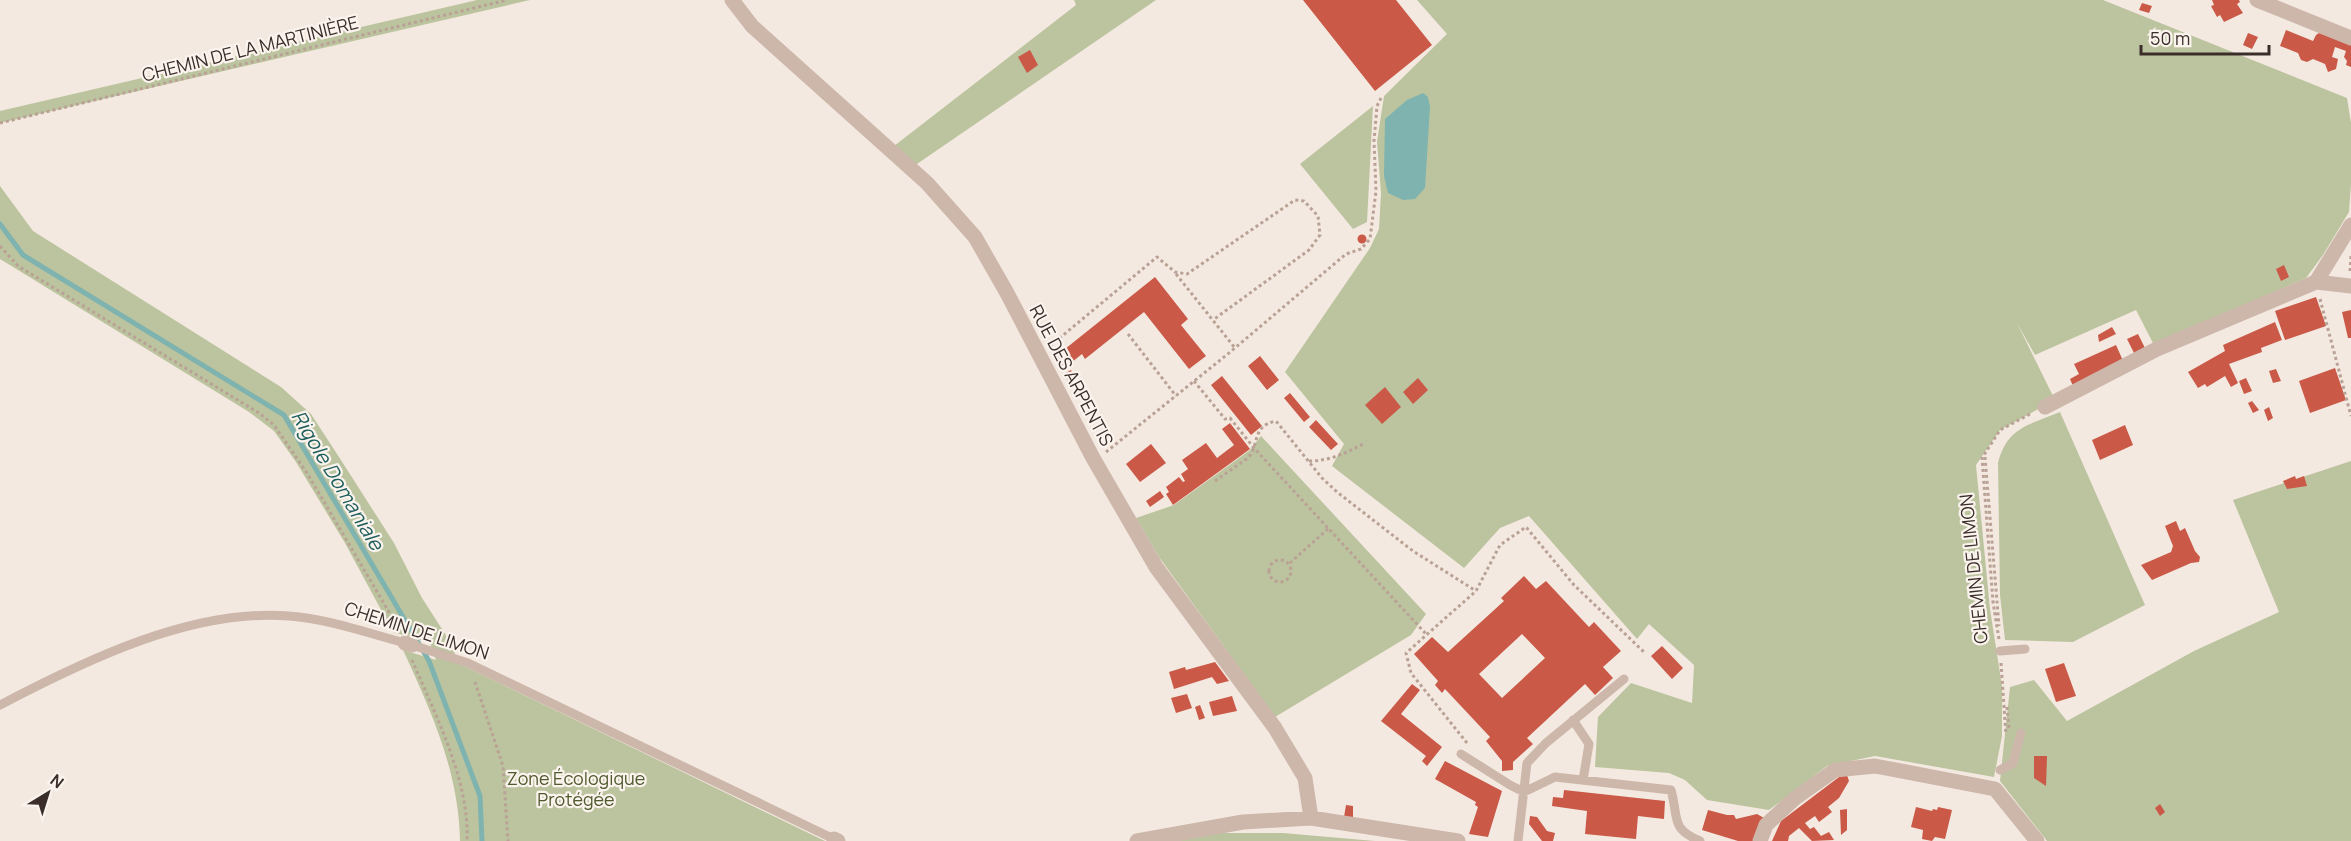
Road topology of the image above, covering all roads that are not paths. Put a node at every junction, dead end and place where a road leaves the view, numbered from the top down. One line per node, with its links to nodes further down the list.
1 (732, 0): 18 (street, RUE DES ARPENTIS)
2 (2258, 0): 3 (street)
3 (2351, 38)
4 (2351, 225): 5 (street)
5 (2316, 282): 6 (street); 7 (street)
6 (2351, 286)
7 (2045, 407)
8 (2025, 649): 9 (lane)
9 (2001, 651)
10 (1624, 679): 12 (lane)
11 (0, 705): 19 (lane, CHEMIN DE LIMON)
12 (1573, 720): 16 (lane); 17 (lane)
13 (2021, 733): 15 (lane)
14 (1461, 754): 17 (lane)
15 (2001, 770)
16 (1583, 780): 17 (lane); 23 (lane)
17 (1524, 792): 22 (lane)
18 (1311, 819): 20 (street); 21 (street)
19 (836, 840)
20 (1146, 840)
21 (1458, 841)
22 (1518, 841)
23 (1700, 841)
24 (1760, 841): 25 (street)
25 (2037, 841)

